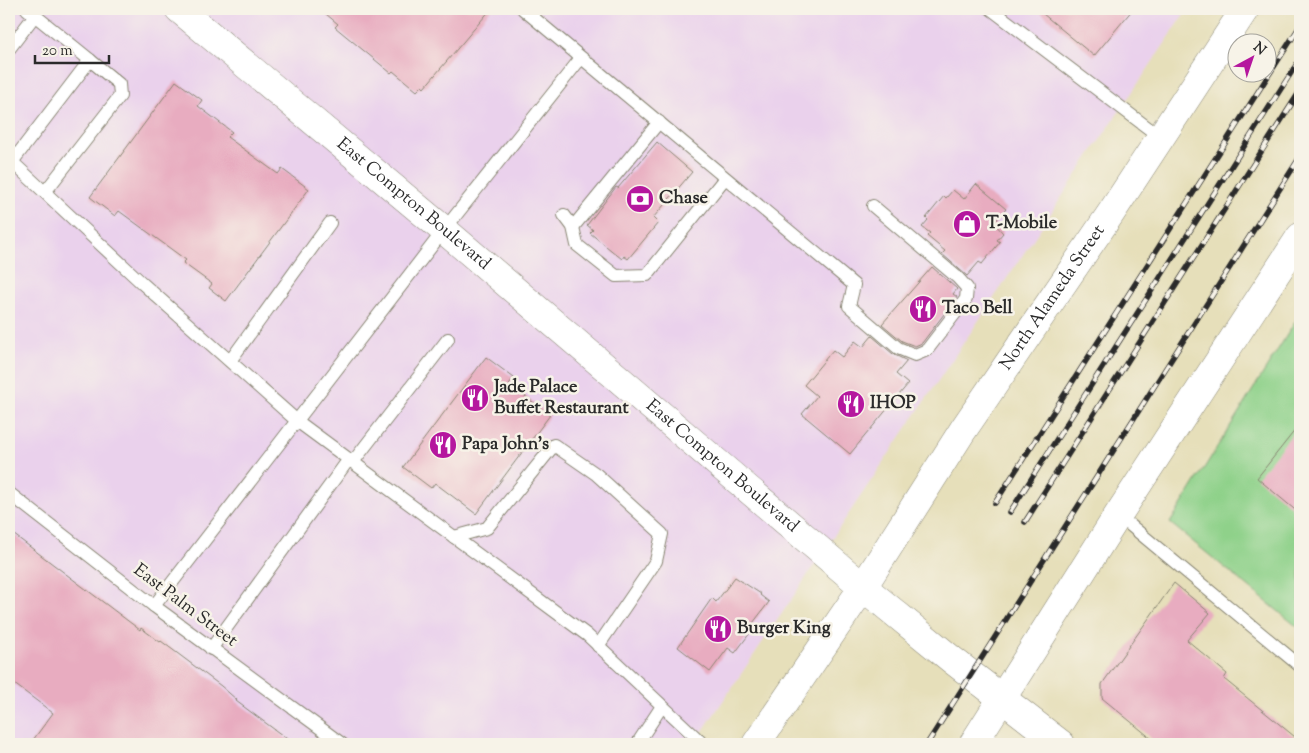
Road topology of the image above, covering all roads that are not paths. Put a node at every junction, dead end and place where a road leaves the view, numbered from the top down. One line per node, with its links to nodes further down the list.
1 (179, 9): 18 (main road, East Compton Boulevard)
2 (523, 9): 7 (lane)
3 (991, 9): 10 (lane)
4 (1244, 9): 10 (main road, North Alameda Street)
5 (31, 12): 6 (lane); 8 (lane)
6 (9, 49)
7 (581, 58): 9 (lane); 18 (lane)
8 (90, 60): 11 (lane); 13 (lane)
9 (659, 122): 12 (lane); 17 (lane)
10 (1160, 137): 27 (main road, North Alameda Street)
11 (11, 161): 13 (lane)
12 (726, 178): 14 (lane); 17 (lane)
13 (45, 192): 21 (lane)
14 (873, 206)
15 (564, 215): 17 (lane)
16 (330, 223): 21 (lane)
17 (573, 227)
18 (444, 230): 22 (lane); 27 (main road, East Compton Boulevard)
19 (1300, 236): 25 (main road)
20 (448, 339): 23 (lane)
21 (230, 361): 22 (lane)
22 (297, 421): 23 (lane); 28 (lane)
23 (351, 461): 26 (lane); 30 (lane)
24 (9, 493): 28 (lane, East Palm Street)
25 (1118, 516): 31 (lane); 32 (main road)
26 (454, 536): 29 (lane); 29 (lane)
27 (864, 587): 32 (main road, East Compton Boulevard); 37 (main road, North Alameda Street)
28 (154, 606): 30 (lane, East Palm Street)
29 (598, 646): 33 (lane)
30 (211, 649): 34 (lane, East Palm Street)
31 (1300, 666)
32 (1001, 698): 38 (main road); 39 (main road, East Compton Boulevard)
33 (662, 706): 35 (lane); 36 (lane)
34 (342, 744)
35 (636, 744)
36 (703, 744)
37 (756, 744)
38 (973, 744)
39 (1061, 744)

